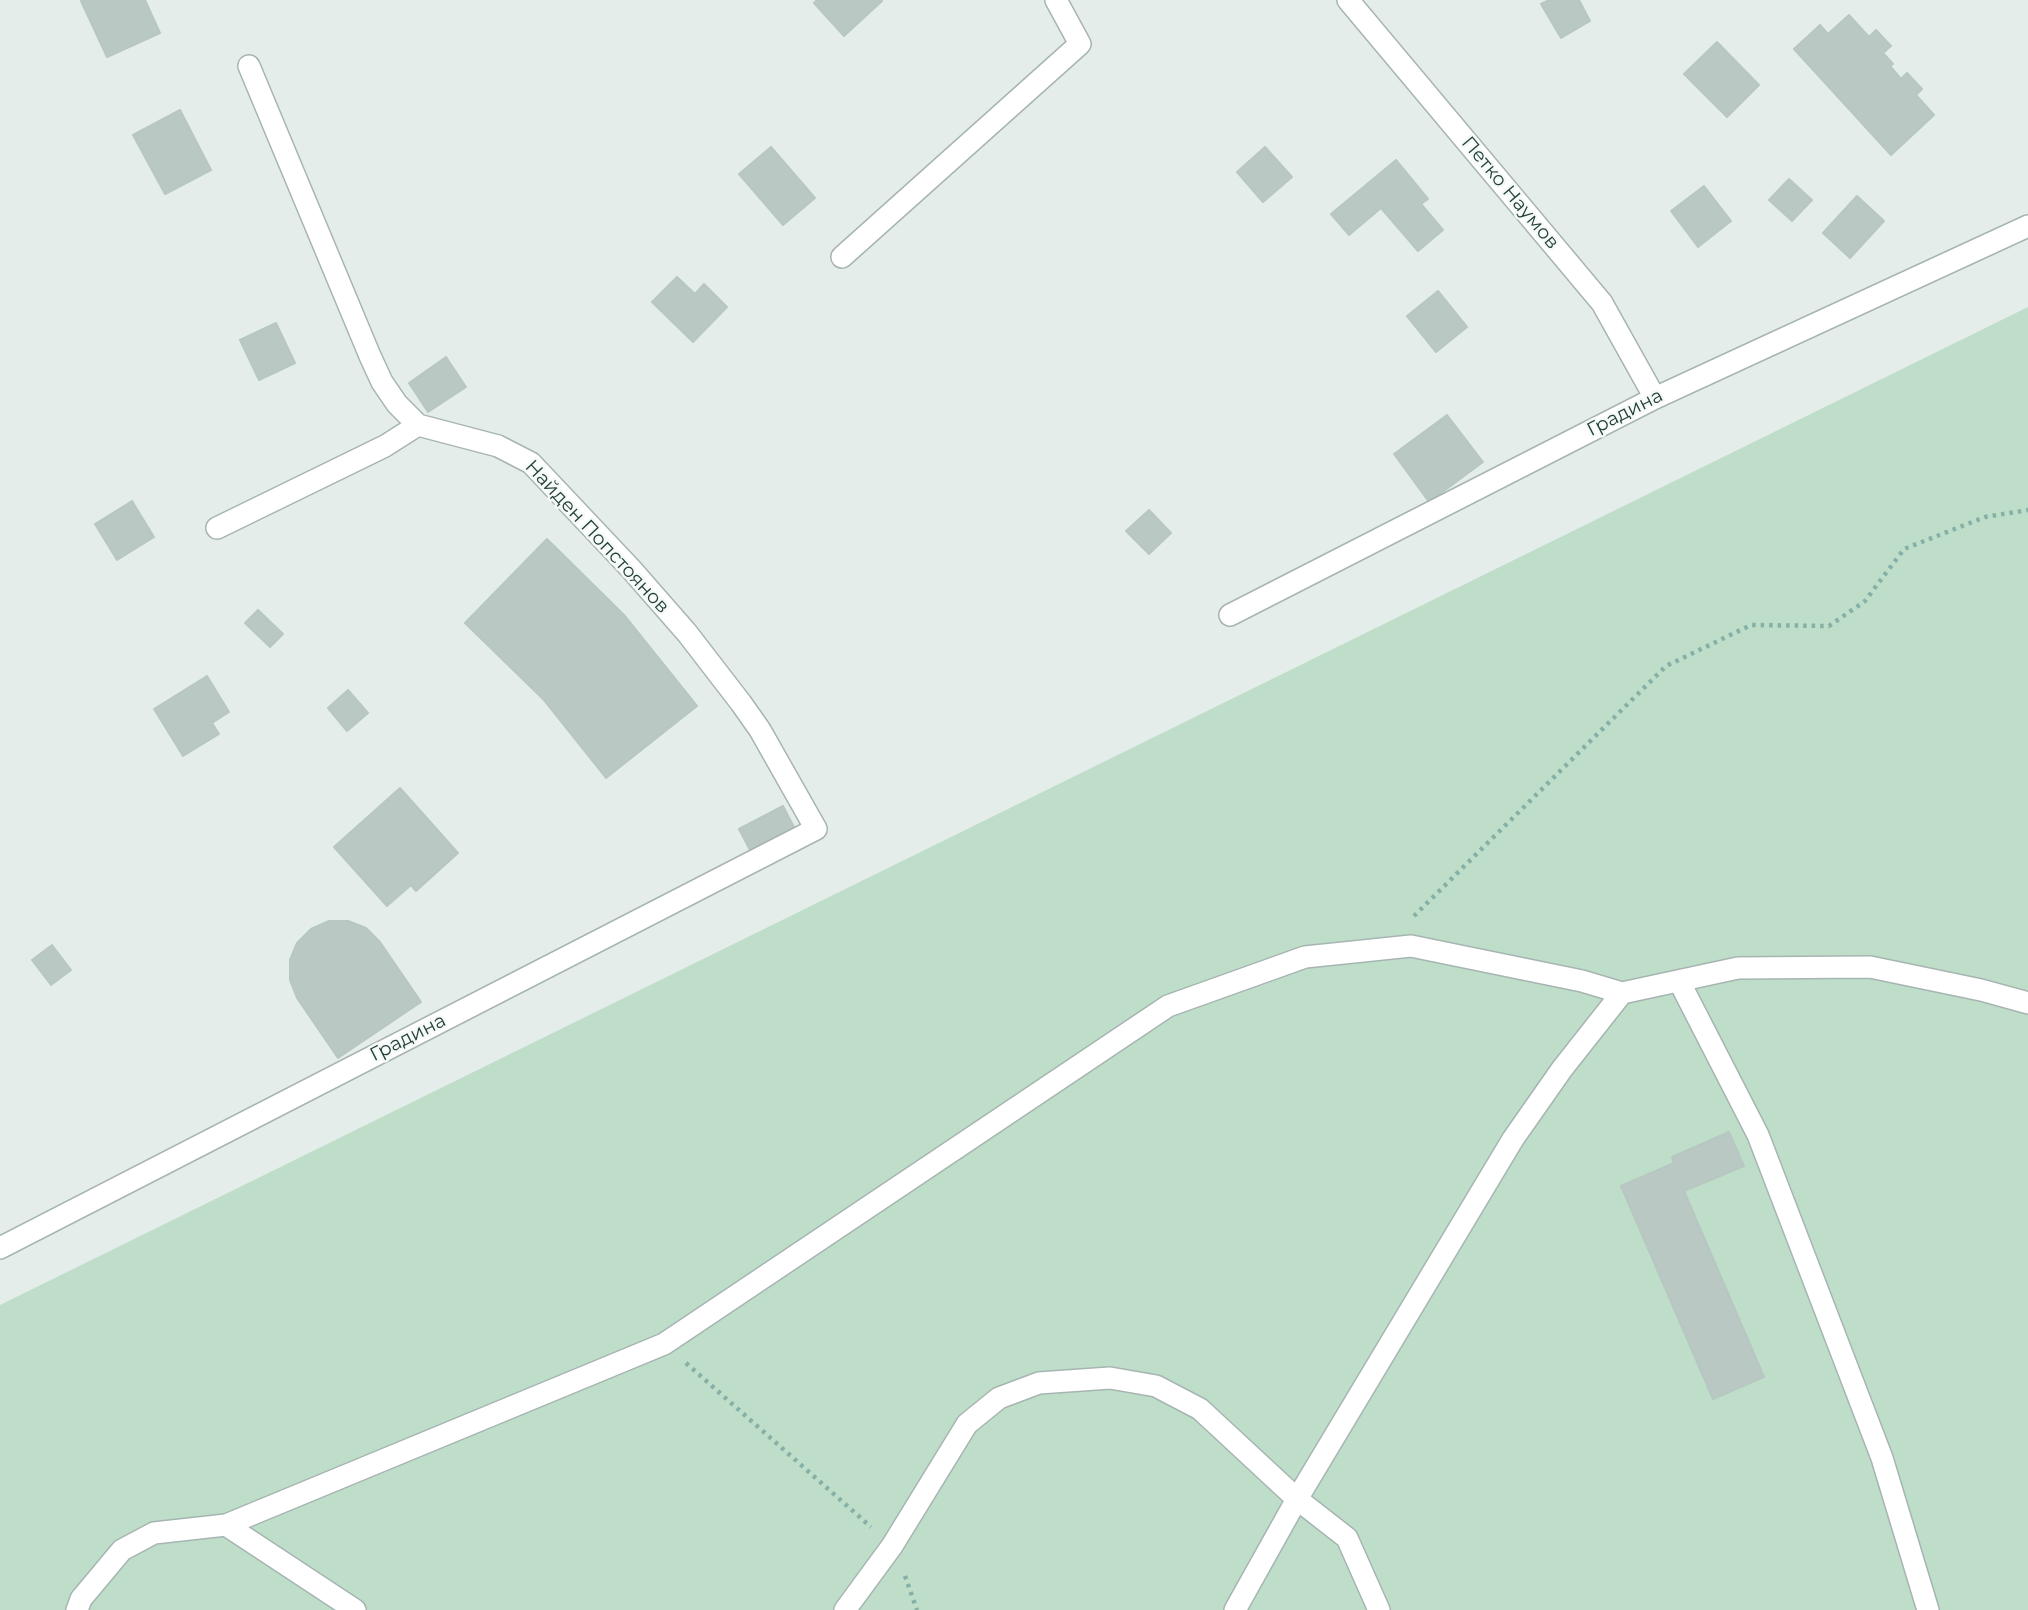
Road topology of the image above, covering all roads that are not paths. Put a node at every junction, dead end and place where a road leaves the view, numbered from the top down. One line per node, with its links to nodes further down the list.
1 (1056, 0): 5 (street)
2 (1348, 0): 6 (street, Петко Наумов)
3 (248, 66): 7 (street)
4 (2028, 226): 6 (street, Градина)
5 (842, 257)
6 (1654, 398): 9 (street, Градина)
7 (418, 425): 8 (street); 10 (street, Найден Попстоянов)
8 (217, 528)
9 (1230, 615)
10 (816, 829): 14 (street, Градина)
11 (1679, 981): 12 (street); 13 (street); 22 (street)
12 (1622, 993): 15 (street); 16 (street)
13 (2028, 1003)
14 (0, 1248)
15 (1297, 1499): 19 (street); 20 (street); 21 (street)
16 (226, 1525): 17 (street); 18 (street)
17 (77, 1610)
18 (355, 1610)
19 (845, 1610)
20 (1236, 1610)
21 (1379, 1610)
22 (1927, 1610)

